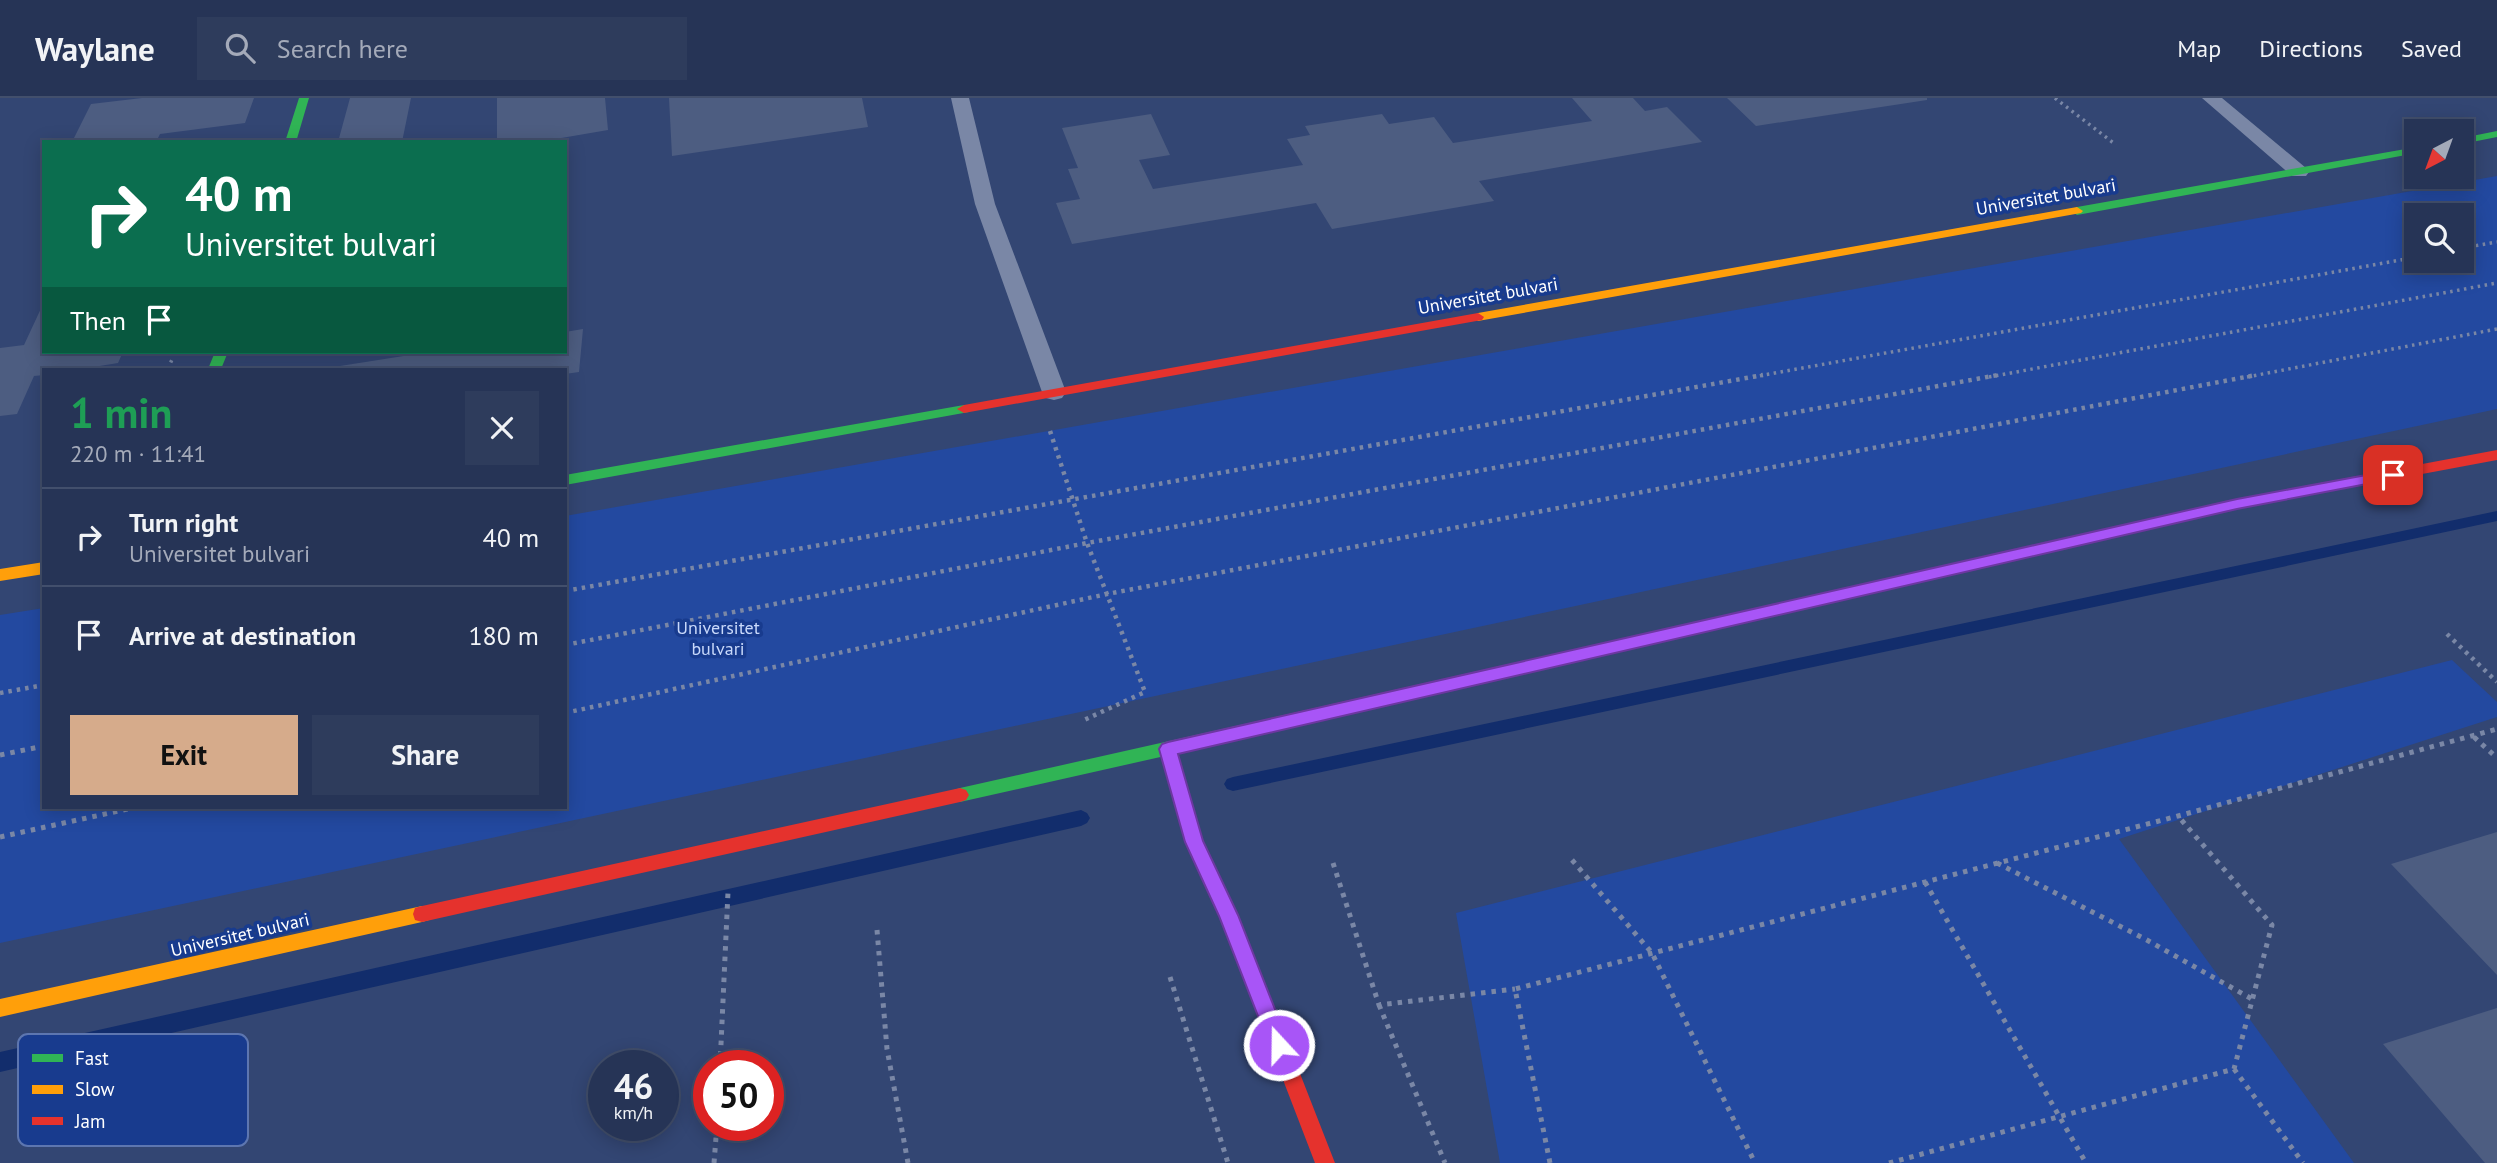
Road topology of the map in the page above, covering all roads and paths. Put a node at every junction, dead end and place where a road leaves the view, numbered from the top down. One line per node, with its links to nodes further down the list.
1 (304, 98): 7 (main road)
2 (960, 98): 16 (lane)
3 (2055, 98): 8 (path)
4 (2211, 98): 10 (lane)
5 (2497, 134): 6 (main road)
6 (2474, 139)
7 (291, 140)
8 (2116, 145)
9 (2404, 152): 10 (main road, Universitet bulvari)
10 (2299, 172): 16 (main road, Universitet bulvari)
11 (2497, 242): 12 (path)
12 (2474, 246)
13 (2404, 259): 20 (path)
14 (2497, 284): 21 (path)
15 (2497, 329): 25 (path)
16 (1054, 392): 19 (main road, Universitet bulvari)
17 (1049, 429): 20 (path)
18 (2497, 455): 36 (main road, Universitet bulvari)
19 (567, 480)
20 (1072, 499): 21 (path); 24 (path)
21 (1087, 543): 25 (path); 27 (path)
22 (42, 568): 23 (main road)
23 (0, 575)
24 (567, 591)
25 (1107, 594): 31 (path); 32 (path)
26 (2447, 634): 28 (path)
27 (567, 645)
28 (2497, 682)
29 (42, 685): 30 (path)
30 (0, 693)
31 (567, 713)
32 (1077, 723)
33 (2497, 729): 34 (path)
34 (2474, 737): 38 (path); 40 (path)
35 (42, 746): 37 (path)
36 (1168, 749): 53 (main road, Universitet bulvari); 61 (main road)
37 (0, 755)
38 (2497, 758)
39 (128, 809): 41 (path)
40 (2178, 816): 44 (path); 51 (path)
41 (0, 837)
42 (1572, 860): 48 (path)
43 (1334, 863): 52 (path)
44 (1997, 863): 45 (path); 51 (path)
45 (1925, 882): 48 (path); 56 (path)
46 (729, 886): 54 (path)
47 (877, 930): 59 (path)
48 (1653, 953): 50 (path); 64 (path)
49 (1170, 977): 60 (path)
50 (1515, 989): 52 (path); 63 (path)
51 (2252, 999): 55 (path)
52 (1379, 1005): 62 (path)
53 (0, 1008)
54 (721, 1050)
55 (2234, 1069): 56 (path); 67 (path)
56 (2059, 1117): 65 (path); 66 (path)
57 (716, 1141): 58 (path)
58 (714, 1163)
59 (908, 1163)
60 (1227, 1163)
61 (1325, 1163)
62 (1445, 1163)
63 (1550, 1163)
64 (1755, 1163)
65 (1889, 1163)
66 (2086, 1163)
67 (2303, 1163)

